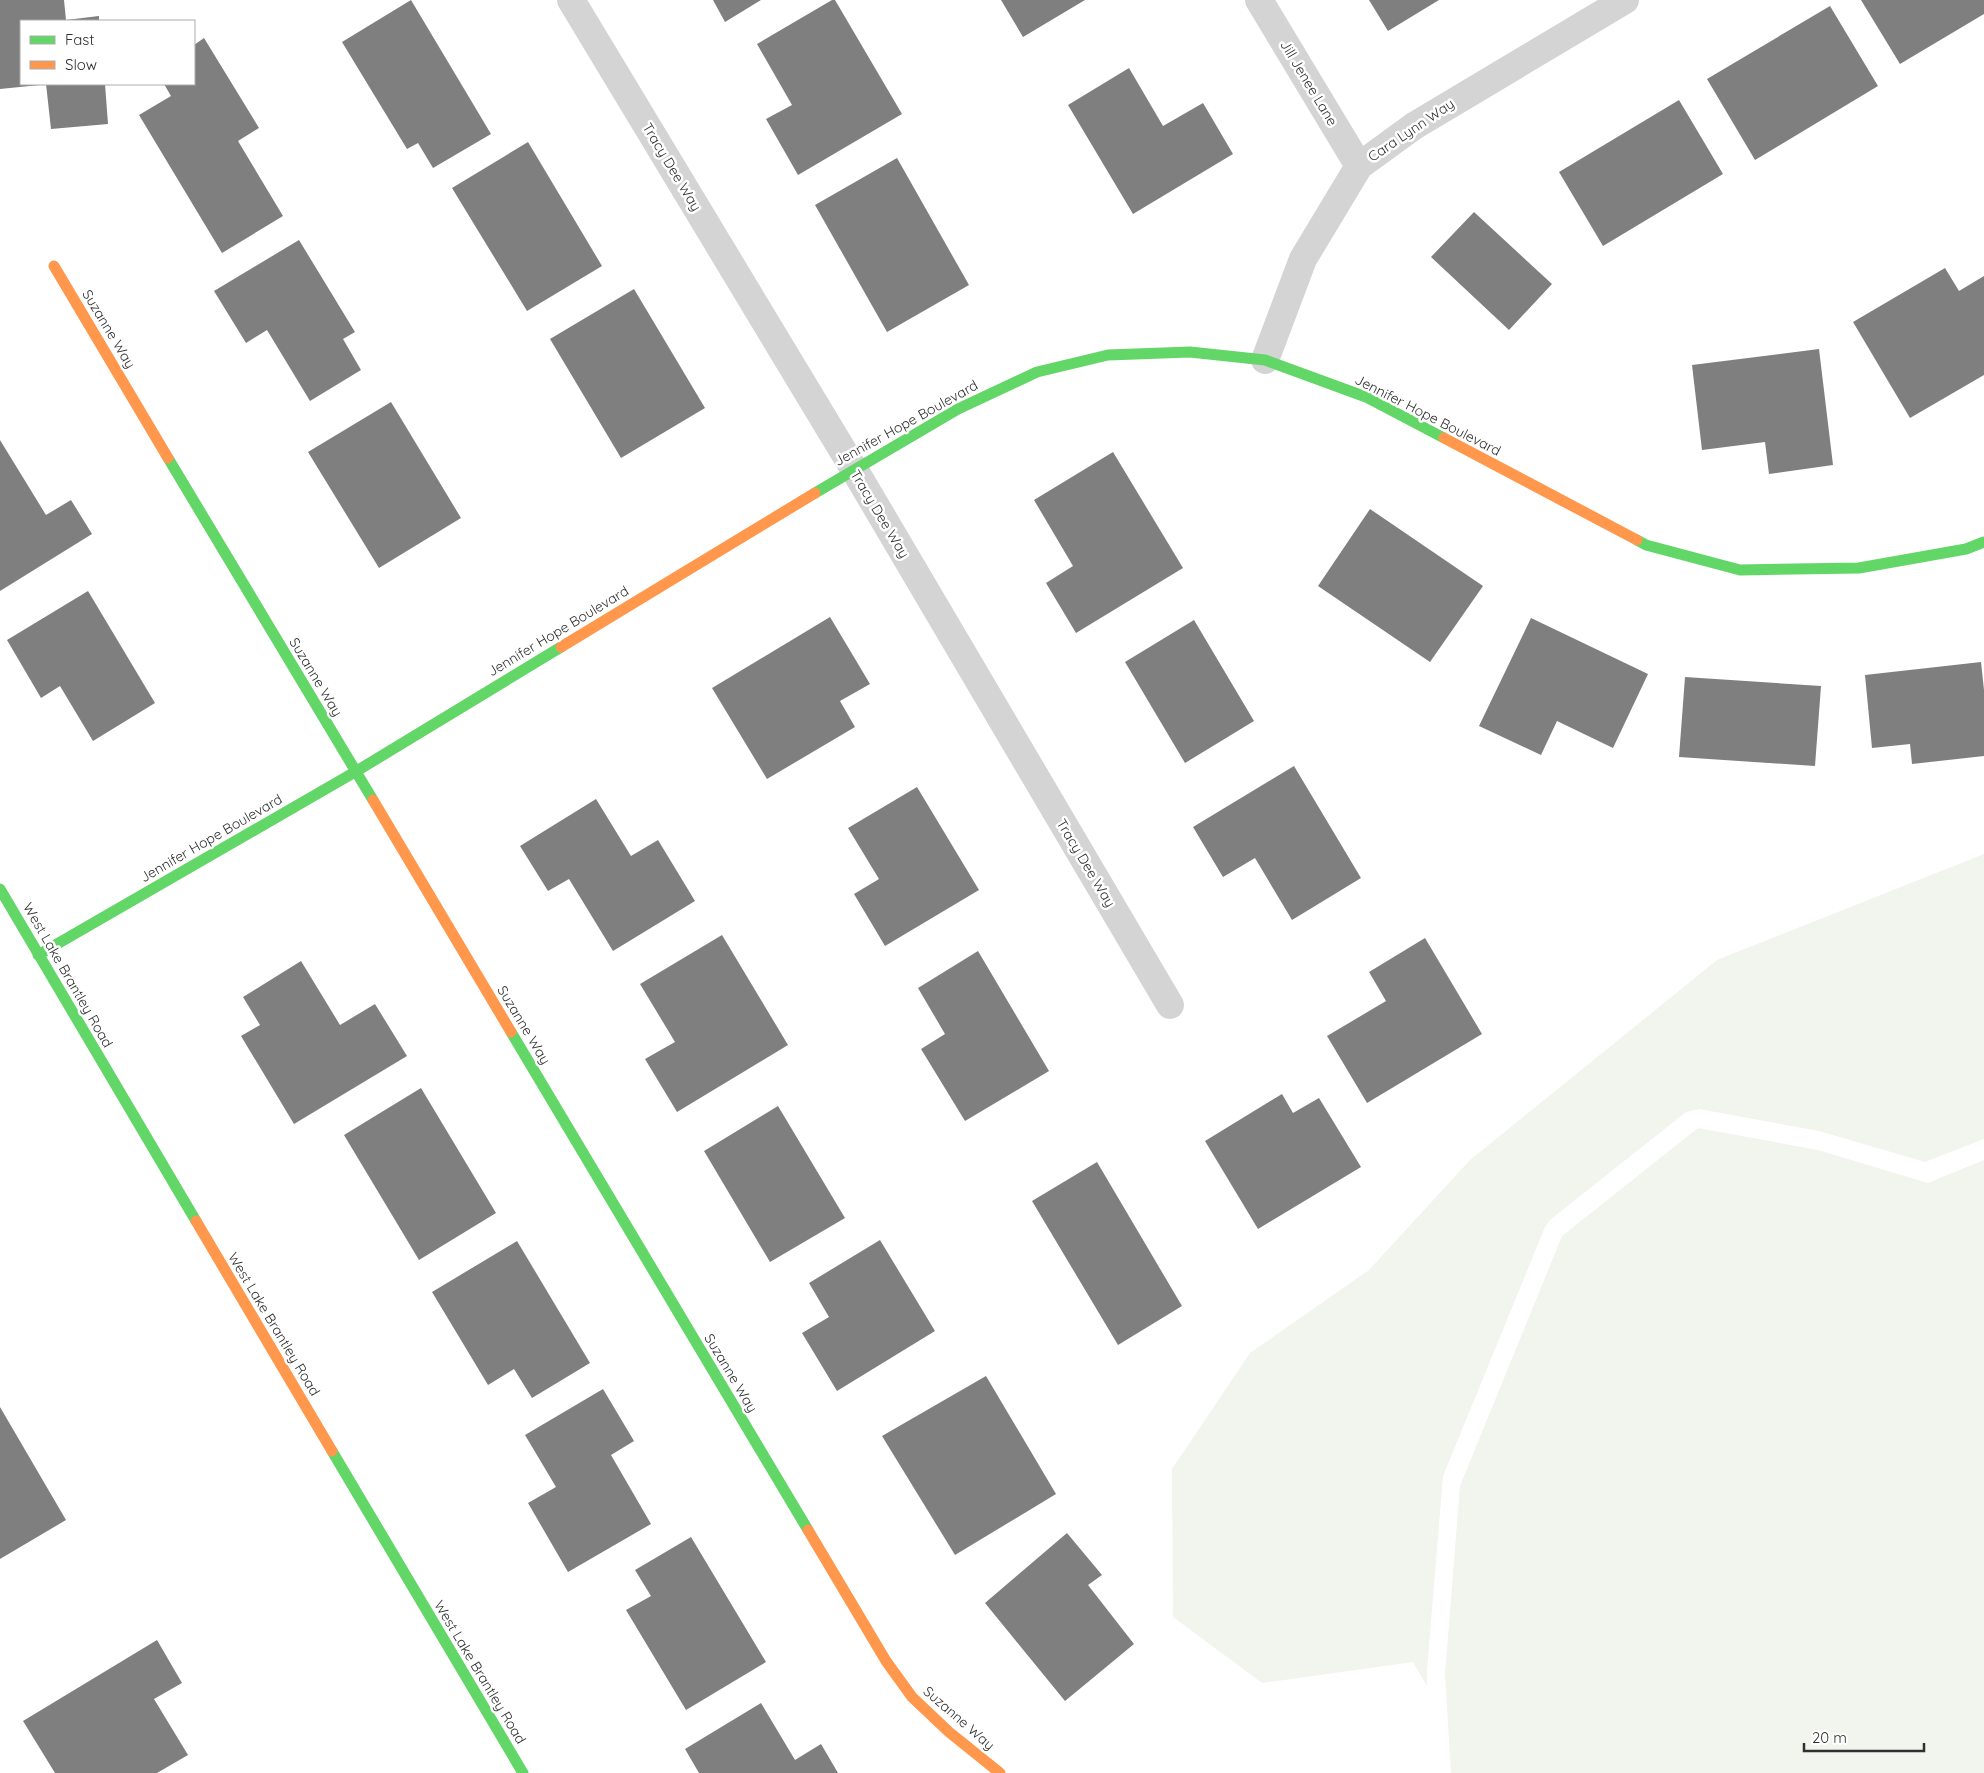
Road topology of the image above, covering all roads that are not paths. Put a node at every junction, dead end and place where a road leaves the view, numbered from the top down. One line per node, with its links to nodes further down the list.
1 (571, 0): 7 (street, Tracy Dee Way)
2 (1259, 0): 4 (street, Jill Jenee Lane)
3 (1624, 0): 4 (street, Cara Lynn Way)
4 (1358, 166): 6 (street, Cara Lynn Way)
5 (54, 266): 9 (street, Suzanne Way)
6 (1265, 360): 7 (street, Jennifer Hope Boulevard); 8 (street, Jennifer Hope Boulevard)
7 (854, 468): 9 (street, Jennifer Hope Boulevard); 12 (street, Tracy Dee Way)
8 (1984, 542)
9 (355, 772): 11 (street, Jennifer Hope Boulevard); 14 (street, Suzanne Way)
10 (0, 889): 11 (street, West Lake Brantley Road)
11 (38, 955): 13 (street, West Lake Brantley Road)
12 (1170, 1005)
13 (523, 1773)
14 (1000, 1773)

